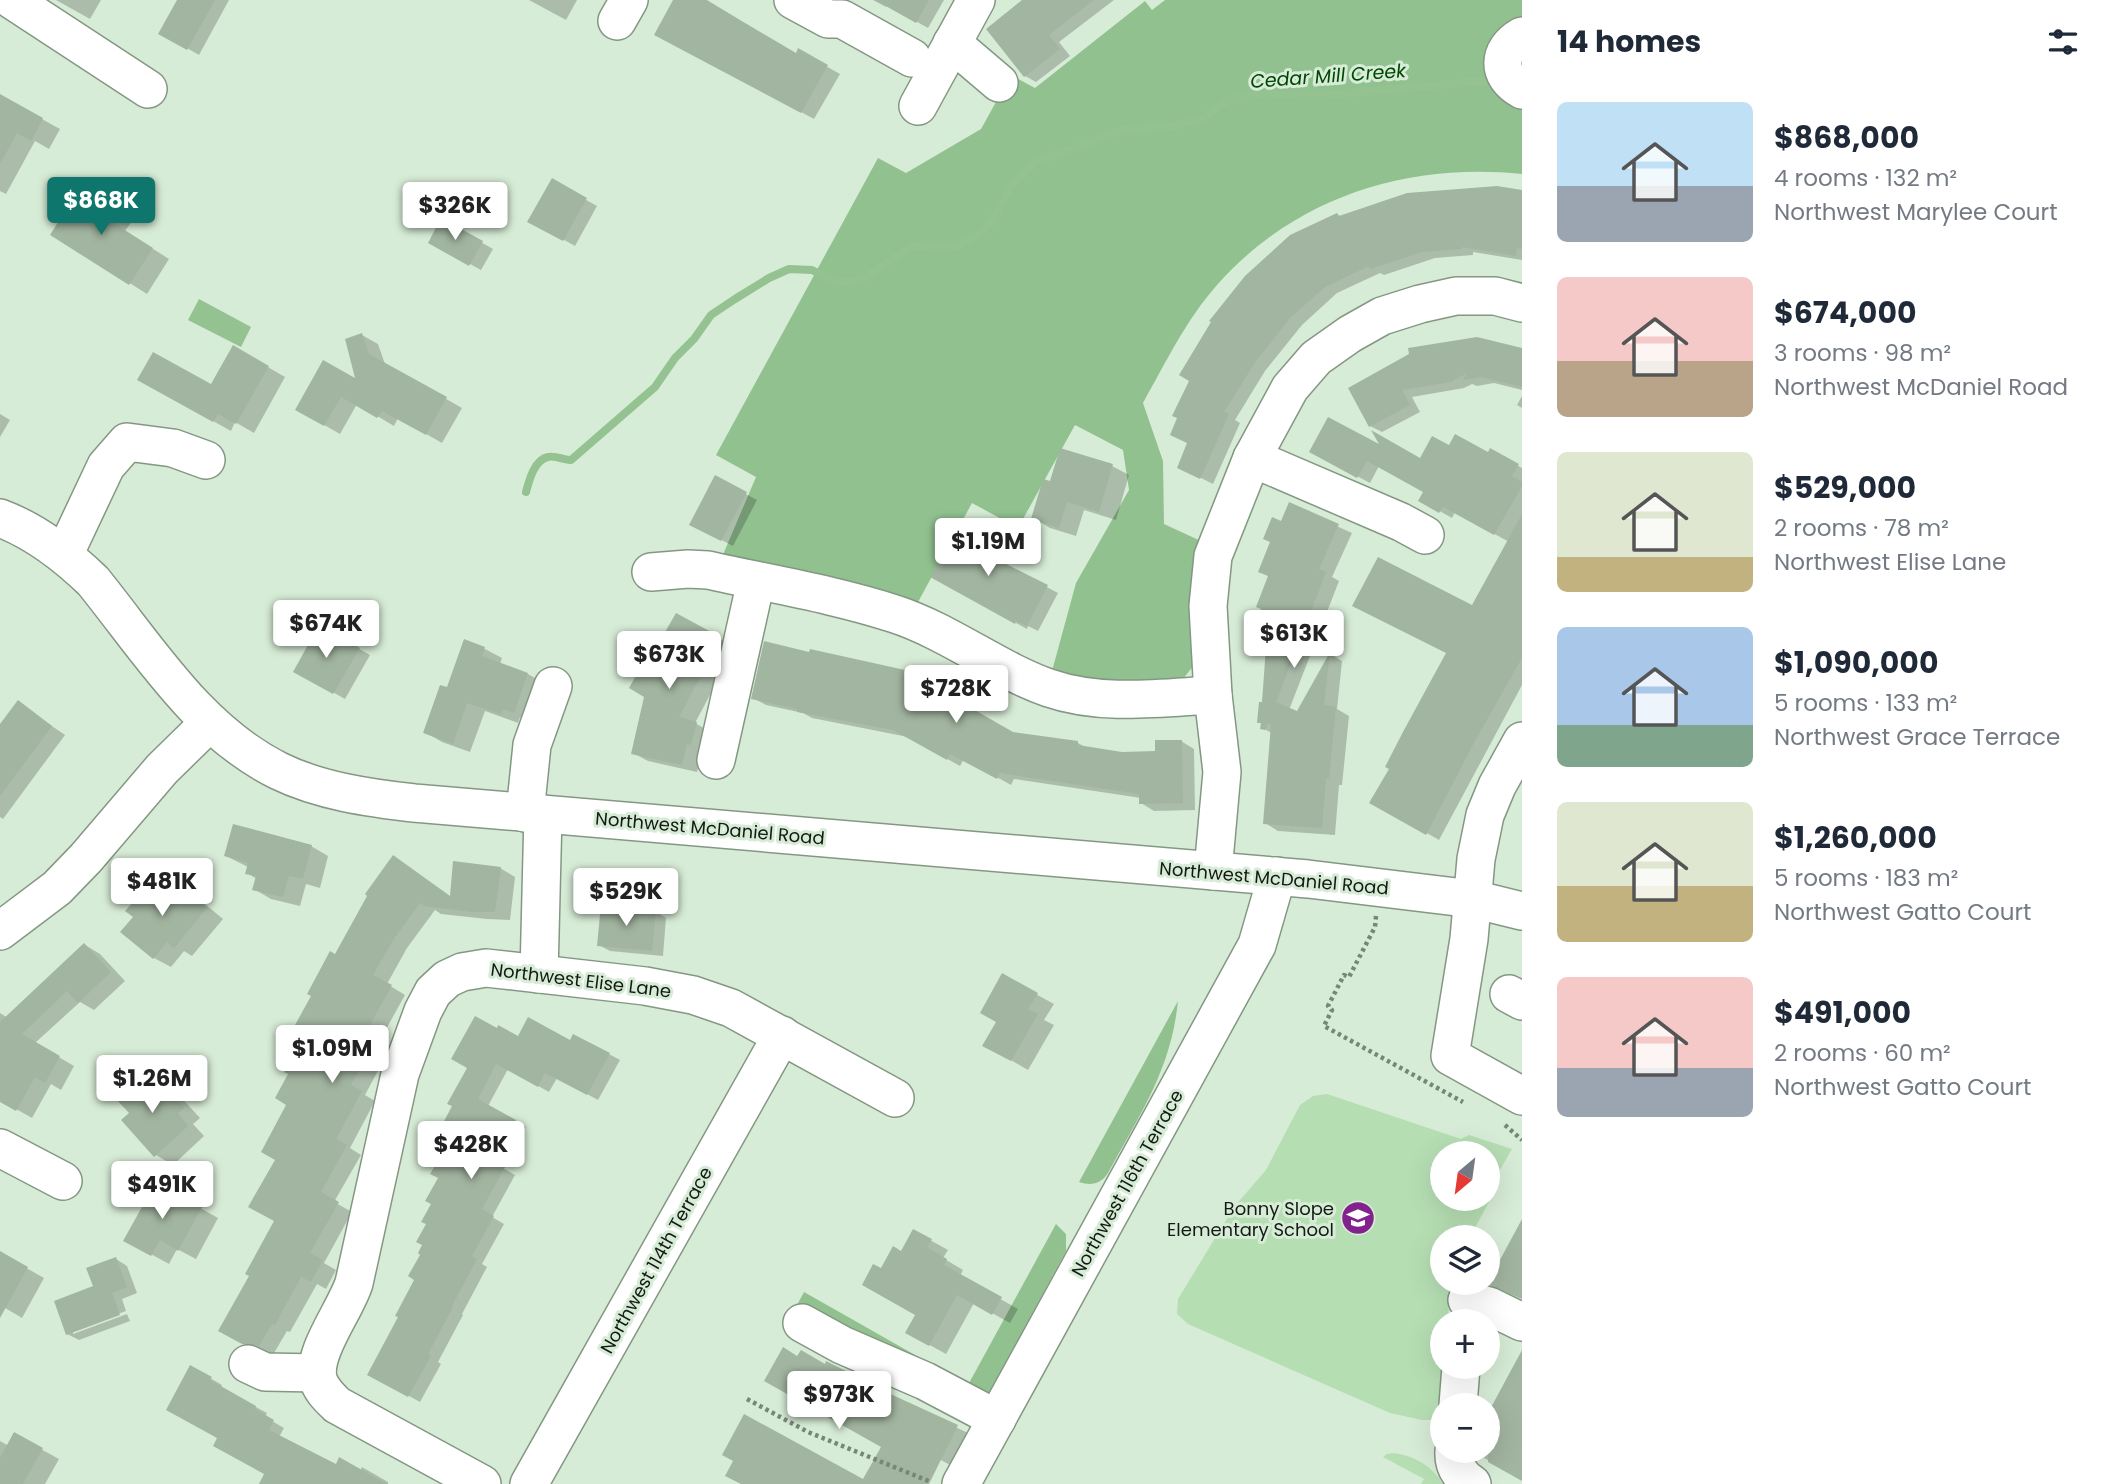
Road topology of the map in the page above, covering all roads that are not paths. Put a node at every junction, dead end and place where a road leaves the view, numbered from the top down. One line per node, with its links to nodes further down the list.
1 (12, 0): 8 (street)
2 (793, 0): 6 (street)
3 (976, 0): 5 (street)
4 (1522, 36): 9 (street)
5 (953, 43): 7 (street); 10 (street)
6 (912, 58)
7 (999, 83)
8 (148, 89)
9 (1522, 90)
10 (918, 106)
11 (1522, 303): 12 (street)
12 (1252, 458): 15 (street); 20 (street)
13 (206, 460): 16 (street)
14 (0, 518): 16 (street, Northwest McDaniel Road)
15 (1425, 536)
16 (64, 555): 21 (street, Northwest McDaniel Road)
17 (651, 572): 18 (street)
18 (756, 581): 20 (street); 23 (street)
19 (554, 686): 24 (street)
20 (1213, 695): 25 (street)
21 (209, 723): 24 (street, Northwest McDaniel Road); 29 (street)
22 (1522, 741): 27 (street)
23 (716, 760)
24 (534, 813): 25 (street, Northwest McDaniel Road); 30 (street)
25 (1213, 871): 26 (street, Northwest McDaniel Road)
26 (1277, 876): 27 (street, Northwest McDaniel Road); 41 (street, Northwest 116th Terrace)
27 (1473, 899): 28 (street, Northwest McDaniel Road); 32 (street)
28 (1522, 911)
29 (0, 931)
30 (539, 974): 31 (street, Northwest Elise Lane); 40 (street, Northwest Elise Lane)
31 (782, 1035): 33 (street, Northwest Elise Lane); 44 (street, Northwest 114th Terrace)
32 (1522, 1096)
33 (895, 1098)
34 (0, 1148): 35 (street)
35 (63, 1181)
36 (1467, 1301): 37 (street)
37 (1522, 1322)
38 (802, 1323): 41 (street)
39 (248, 1364): 40 (street)
40 (318, 1370): 43 (street)
41 (997, 1419): 45 (street, Northwest 116th Terrace)
42 (1454, 1463): 46 (street)
43 (482, 1484)
44 (529, 1484)
45 (961, 1484)
46 (1472, 1484)

